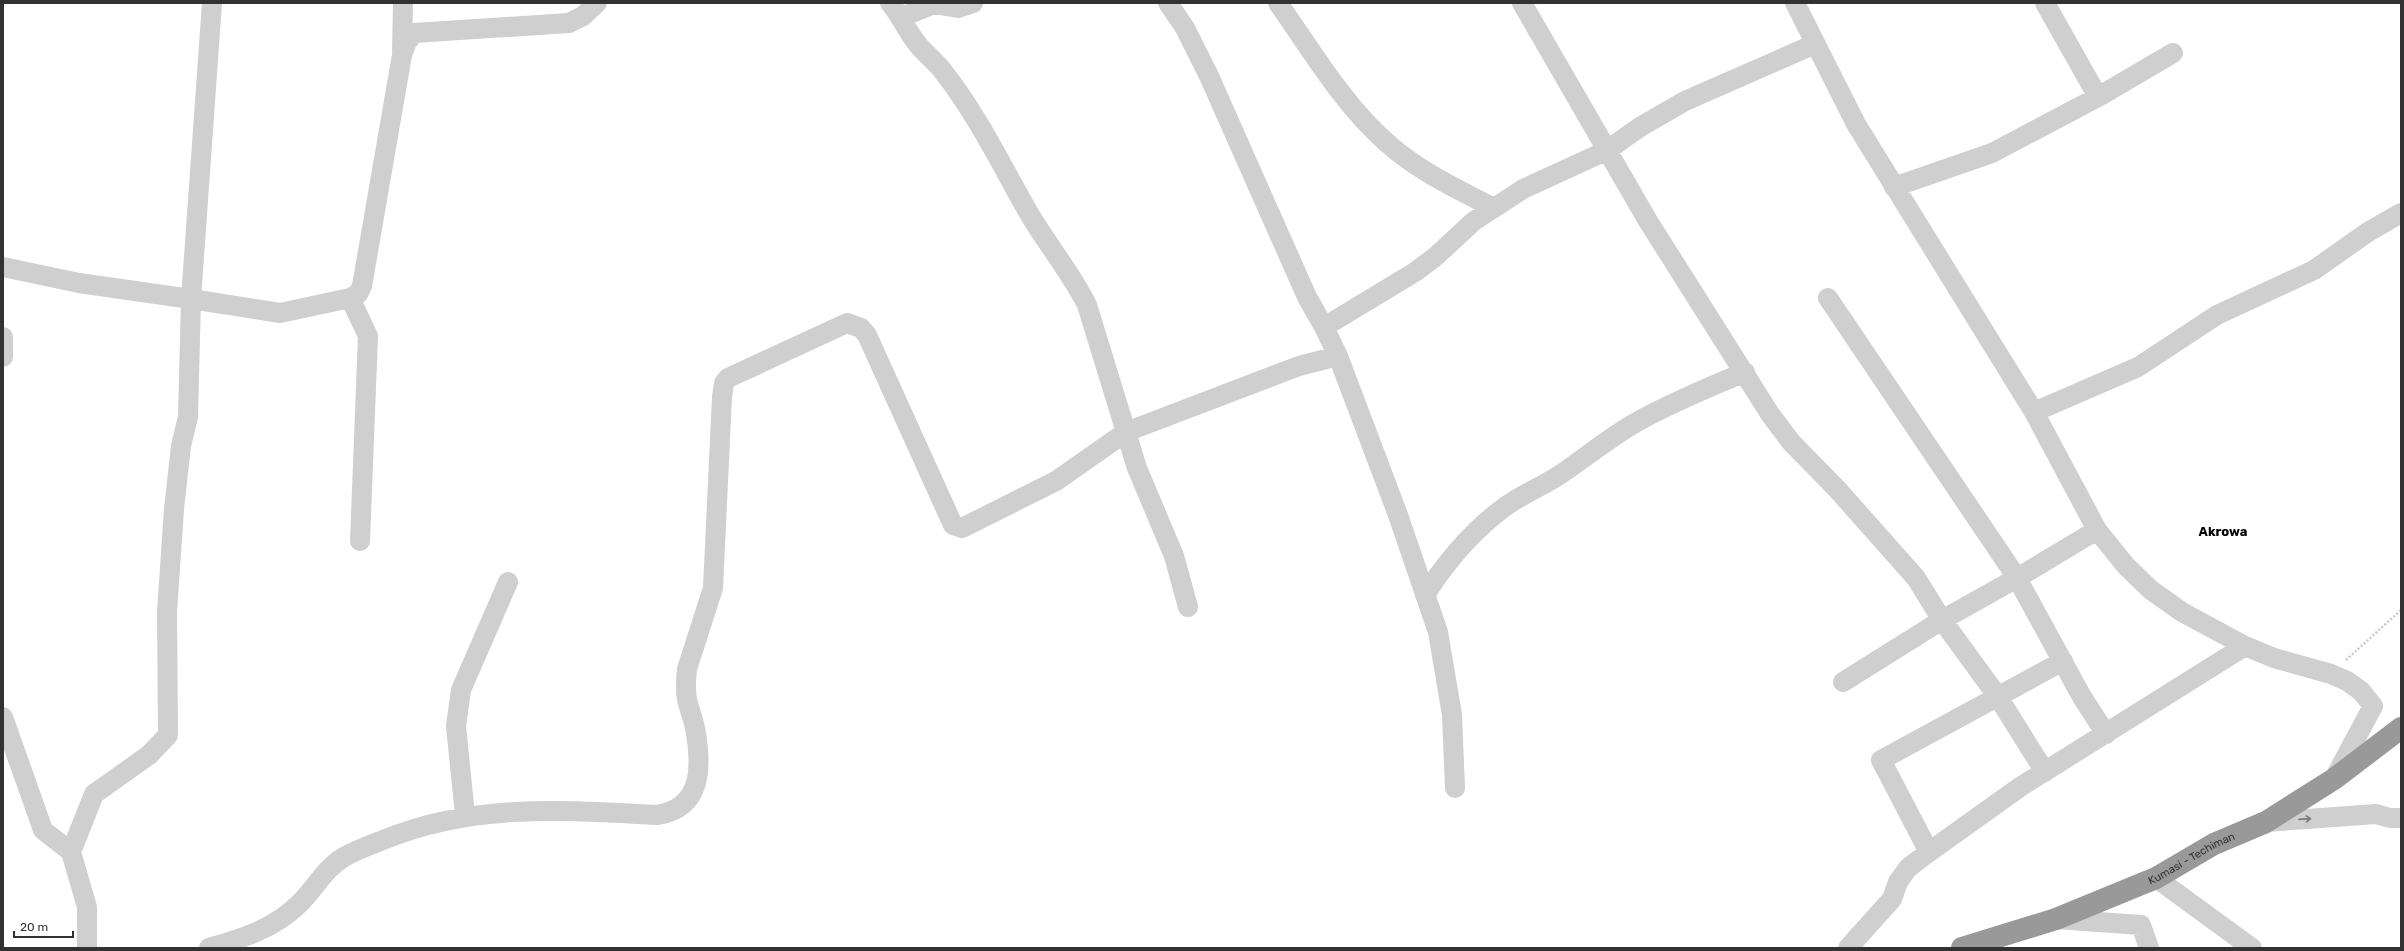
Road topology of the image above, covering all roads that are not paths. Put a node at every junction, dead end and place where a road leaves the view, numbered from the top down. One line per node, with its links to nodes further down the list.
1 (212, 3): 22 (street)
2 (403, 3): 13 (street)
3 (597, 3): 13 (street)
4 (973, 3): 10 (street)
5 (1168, 3): 23 (street)
6 (1278, 3): 17 (street)
7 (1522, 3): 15 (street)
8 (1795, 3): 11 (street)
9 (2045, 3): 14 (street)
10 (896, 10): 29 (street)
11 (1815, 44): 15 (street); 16 (street)
12 (2173, 53): 14 (street)
13 (402, 55): 20 (street)
14 (2098, 97): 16 (street)
15 (1606, 151): 17 (street); 27 (street)
16 (1894, 187): 28 (street)
17 (1494, 208): 23 (street)
18 (2401, 213): 28 (street)
19 (3, 267): 22 (street)
20 (350, 298): 22 (street); 31 (street)
21 (1828, 298): 32 (street)
22 (191, 299): 50 (street)
23 (1324, 327): 26 (street)
24 (3, 337): 25 (street)
25 (3, 356)
26 (1338, 356): 29 (street); 34 (street)
27 (1745, 372): 34 (street); 36 (street)
28 (2034, 412): 30 (street)
29 (1126, 432): 35 (street); 47 (street)
30 (2097, 530): 32 (street); 37 (street)
31 (360, 541)
32 (2017, 578): 36 (street); 38 (street)
33 (508, 582): 47 (street)
34 (1424, 595): 46 (street)
35 (1188, 607)
36 (1942, 620): 39 (street); 40 (street)
37 (2245, 646): 43 (street); 45 (street)
38 (2063, 660): 40 (street); 43 (street)
39 (1843, 682)
40 (1998, 697): 44 (street); 51 (street)
41 (3, 717): 50 (street)
42 (2399, 733): 45 (highway, Kumasi - Techiman)
43 (2106, 734): 44 (street)
44 (2045, 772): 51 (street)
45 (2334, 779): 49 (highway, Kumasi - Techiman)
46 (1454, 788)
47 (465, 815): 56 (street)
48 (2401, 818): 49 (street, one-way to 48)
49 (2266, 822): 52 (highway, Kumasi - Techiman)
50 (71, 852): 55 (street)
51 (1929, 852): 57 (street)
52 (2156, 878): 53 (highway, Kumasi - Techiman); 61 (street)
53 (2088, 907): 54 (highway, Kumasi - Techiman); 60 (street)
54 (2056, 919): 58 (highway, Kumasi - Techiman); 59 (street)
55 (87, 948)
56 (209, 948)
57 (1848, 948)
58 (1962, 948)
59 (2149, 948)
60 (2153, 948)
61 (2252, 948)

